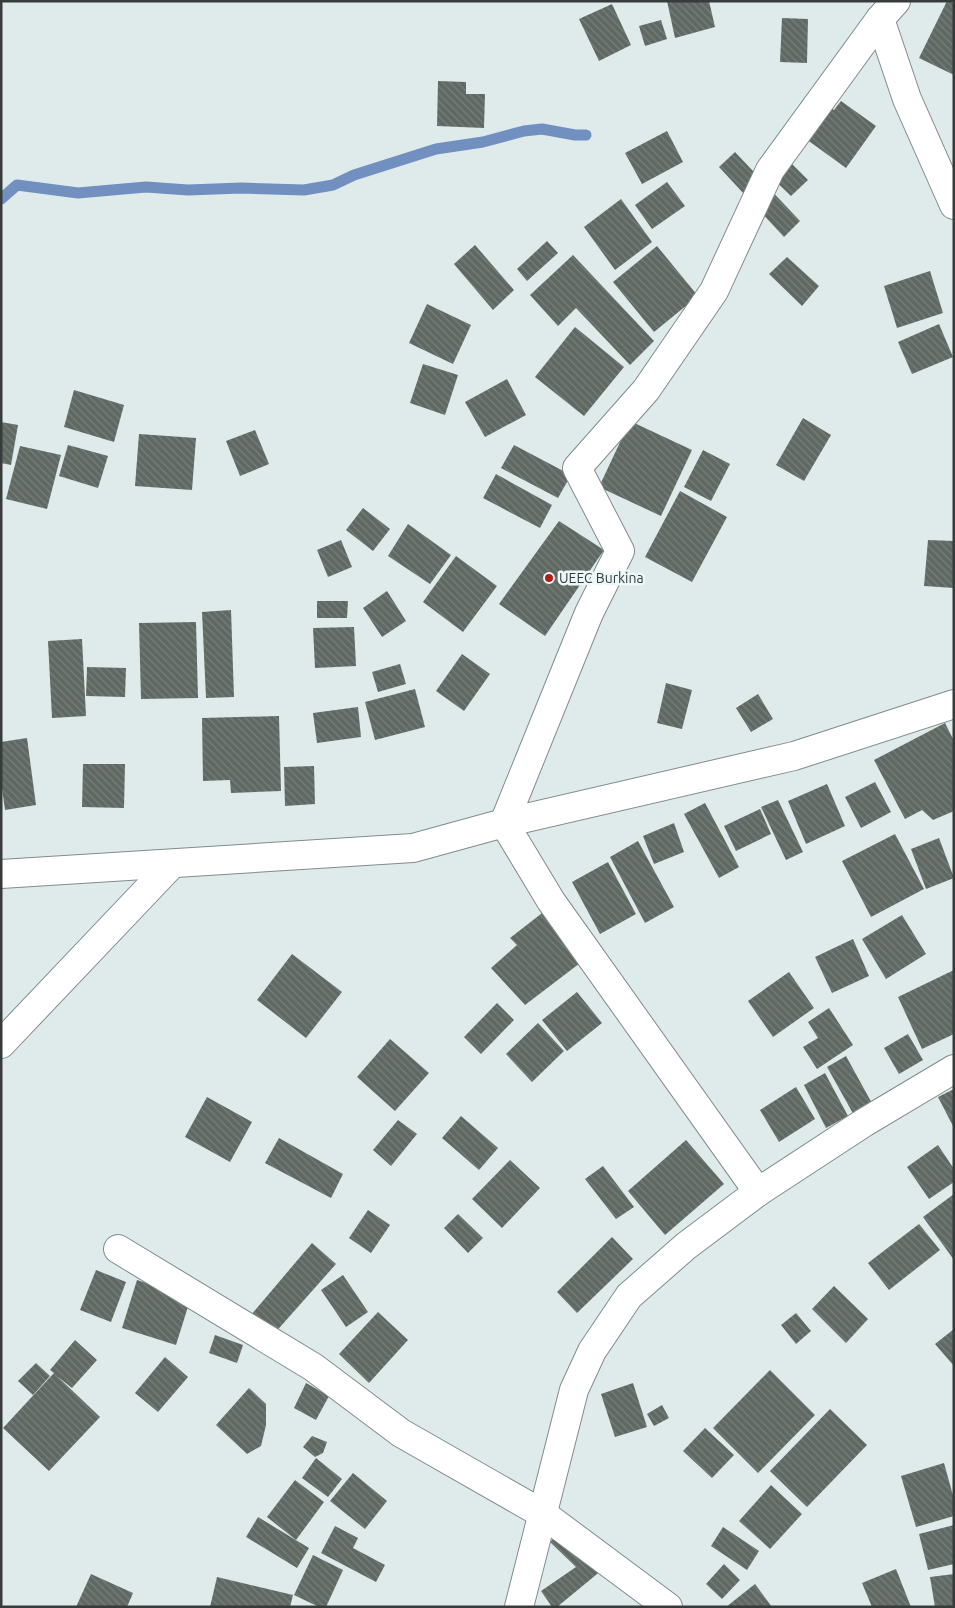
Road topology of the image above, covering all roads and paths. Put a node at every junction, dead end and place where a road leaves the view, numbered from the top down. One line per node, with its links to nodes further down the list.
1 (888, 10): 2 (street); 4 (street)
2 (954, 205)
3 (954, 704): 4 (street)
4 (504, 823): 5 (street); 9 (street)
5 (172, 864): 6 (street); 7 (street)
6 (1, 874)
7 (1, 1044)
8 (954, 1069): 9 (street)
9 (758, 1192): 11 (street)
10 (118, 1249): 11 (street)
11 (543, 1514): 12 (street); 13 (street)
12 (519, 1607)
13 (668, 1607)

